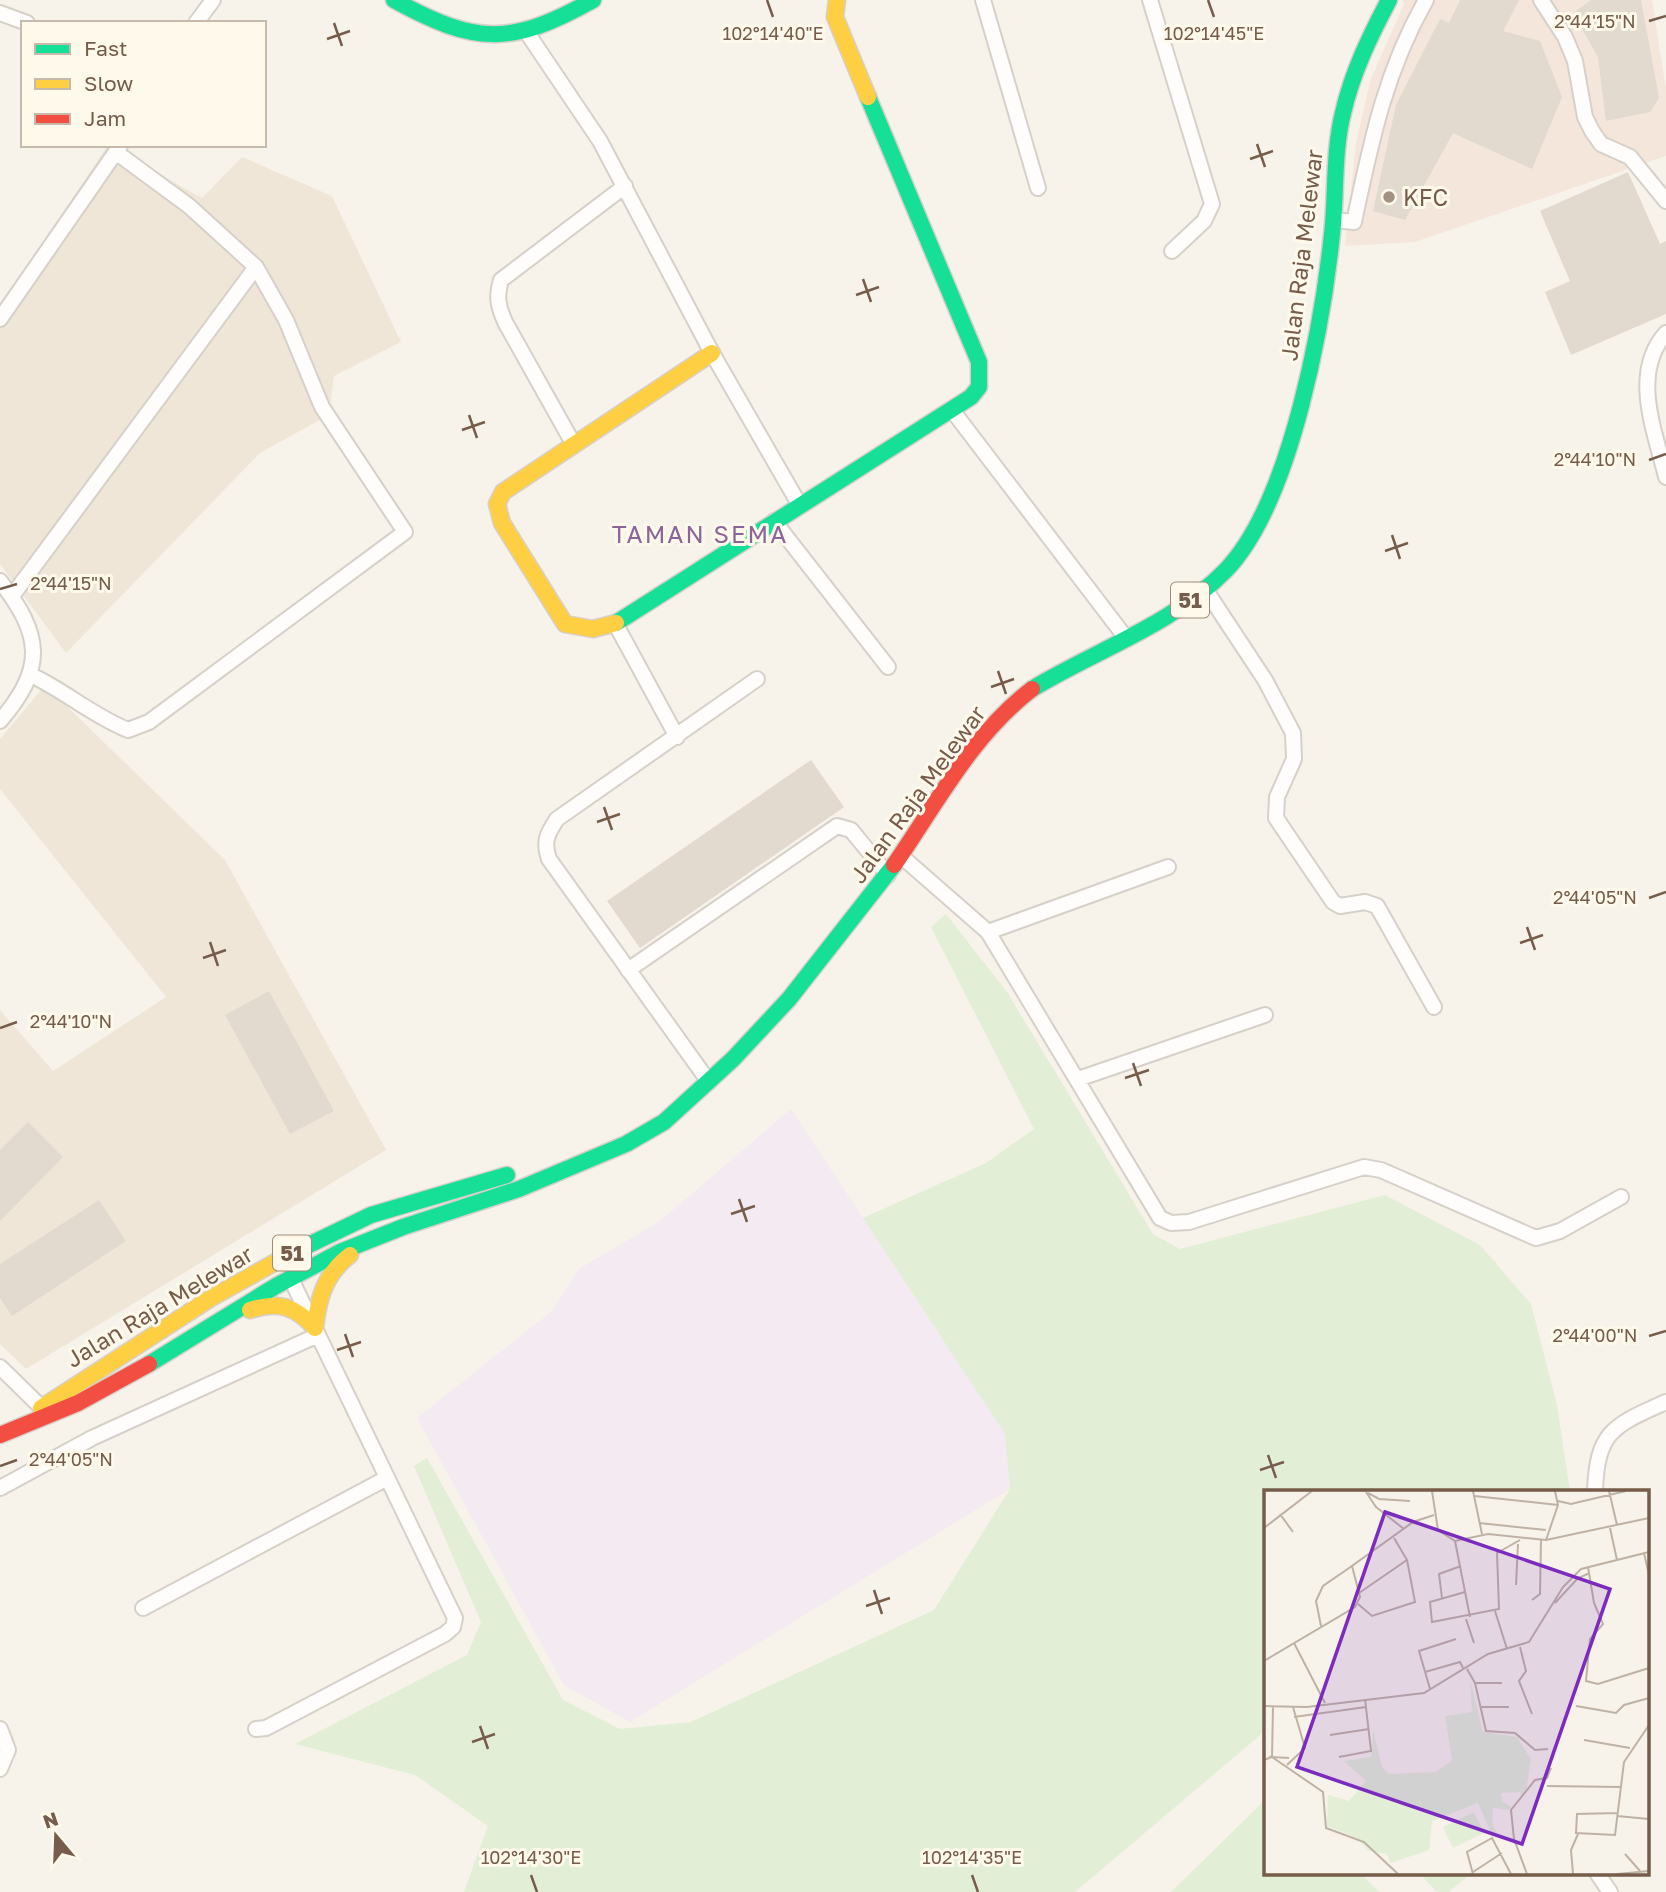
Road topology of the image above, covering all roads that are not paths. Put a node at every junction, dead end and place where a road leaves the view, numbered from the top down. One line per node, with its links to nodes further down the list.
1 (213, 0): 12 (street)
2 (394, 0): 13 (main road)
3 (593, 0): 13 (main road)
4 (837, 0): 24 (main road)
5 (983, 0): 16 (street)
6 (1150, 0): 19 (street)
7 (1389, 0): 18 (main road, Jalan Raja Melewar / 51)
8 (1426, 0): 18 (street)
9 (1541, 0): 17 (street)
10 (0, 13): 11 (street)
11 (22, 21)
12 (197, 21)
13 (528, 34): 15 (street)
14 (119, 149): 20 (street); 21 (street)
15 (625, 186): 23 (street); 25 (street)
16 (1038, 188)
17 (1666, 201)
18 (1333, 220): 30 (main road, Jalan Raja Melewar / 51)
19 (1172, 251)
20 (256, 267): 31 (street); 35 (street)
21 (0, 320)
22 (1666, 333): 26 (street)
23 (712, 353): 25 (main road); 27 (street)
24 (952, 410): 27 (main road); 33 (street)
25 (574, 445): 32 (main road)
26 (1666, 477)
27 (799, 504): 28 (main road)
28 (774, 521): 32 (main road); 34 (street)
29 (0, 581): 31 (street)
30 (1205, 589): 33 (main road, Jalan Raja Melewar / 51); 44 (street)
31 (12, 596): 35 (street)
32 (615, 623): 38 (street)
33 (1126, 638): 39 (main road, Jalan Raja Melewar / 51)
34 (888, 667)
35 (31, 674): 37 (street)
36 (757, 679): 38 (street)
37 (0, 721)
38 (677, 737): 43 (street)
39 (901, 856): 41 (main road, Jalan Raja Melewar / 51); 42 (street)
40 (1168, 867): 42 (street)
41 (888, 875): 43 (street); 47 (main road, Jalan Raja Melewar / 51)
42 (988, 932): 46 (street)
43 (628, 970): 47 (street)
44 (1434, 1007)
45 (1265, 1015): 46 (street)
46 (1078, 1079): 49 (street)
47 (709, 1082): 48 (main road, Jalan Raja Melewar / 51)
48 (571, 1167): 50 (main road, Jalan Raja Melewar / 51); 52 (main road, Jalan Raja Melewar / 51)
49 (1621, 1198)
50 (398, 1228): 51 (main road, Jalan Raja Melewar / 51); 54 (main road)
51 (291, 1279): 52 (main road); 53 (main road, Jalan Raja Melewar / 51); 54 (street)
52 (211, 1298): 57 (main road, Jalan Raja Melewar / 51)
53 (224, 1320): 54 (main road); 57 (main road, Jalan Raja Melewar / 51)
54 (316, 1331): 59 (street); 60 (street)
55 (0, 1367): 57 (street)
56 (1666, 1402): 61 (street)
57 (46, 1411): 58 (main road, Jalan Raja Melewar / 51)
58 (0, 1434)
59 (387, 1478): 62 (street); 64 (street)
60 (0, 1488)
61 (1595, 1490)
62 (143, 1608)
63 (0, 1729): 65 (street)
64 (257, 1729)
65 (0, 1769)
66 (1598, 1874): 67 (street)
67 (1610, 1892)

